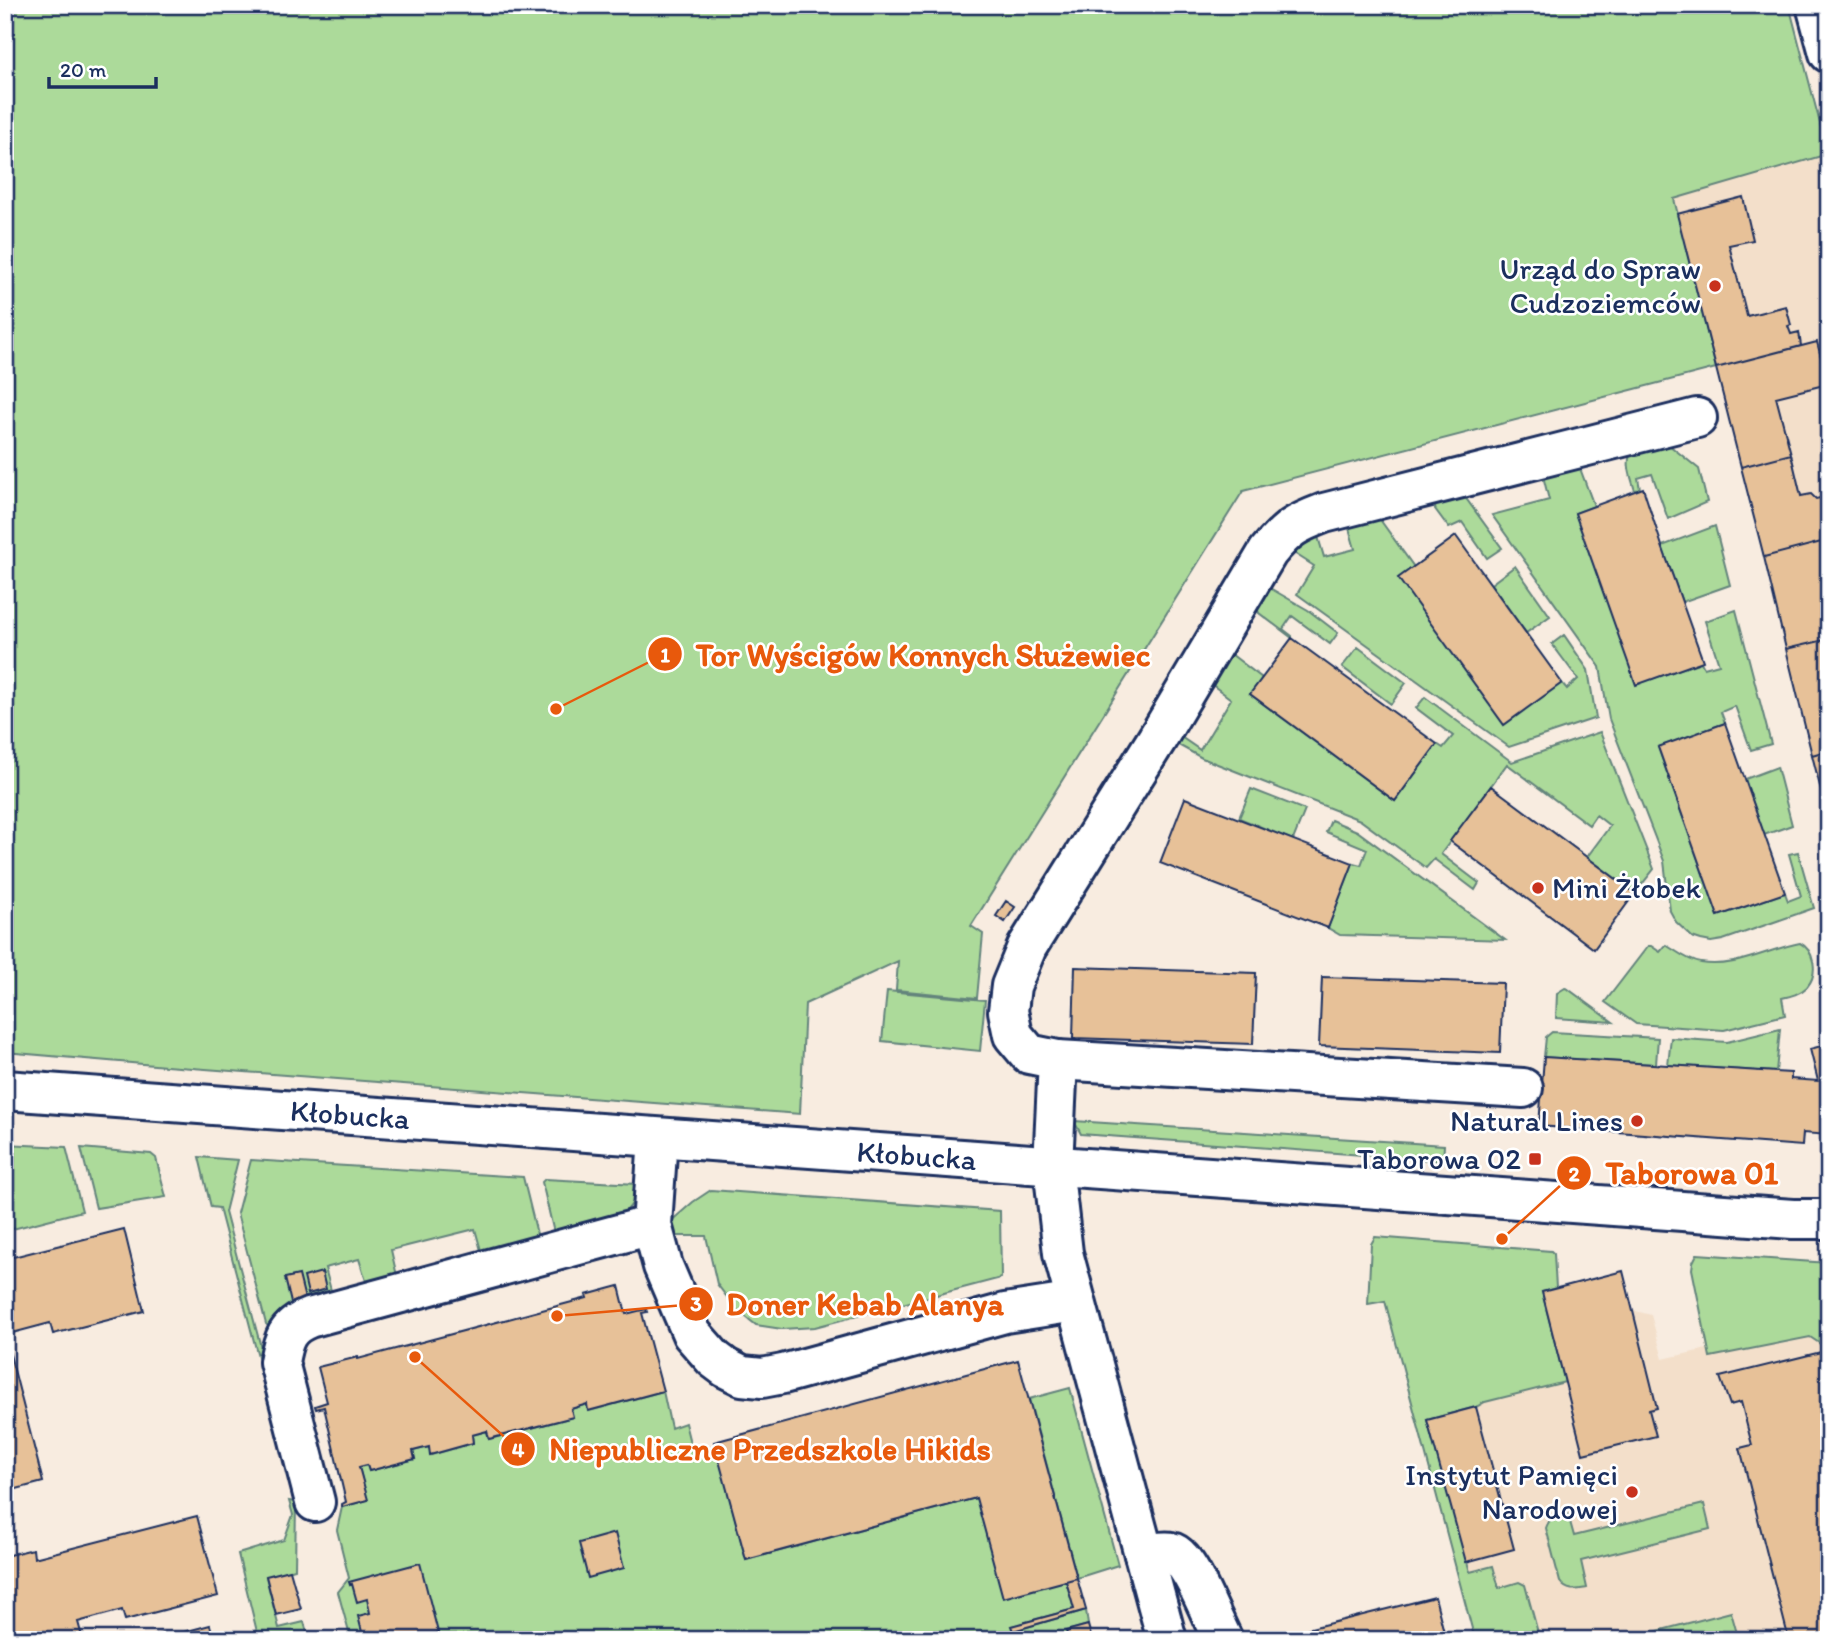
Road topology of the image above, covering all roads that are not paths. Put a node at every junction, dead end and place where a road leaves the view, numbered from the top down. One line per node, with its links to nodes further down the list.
1 (1816, 5): 2 (street)
2 (1829, 53)
3 (1697, 418): 4 (street)
4 (1058, 1060): 5 (street); 8 (street)
5 (1523, 1088)
6 (5, 1090): 7 (street, Kłobucka)
7 (658, 1138): 8 (street, Kłobucka); 10 (street)
8 (1053, 1166): 9 (street, Kłobucka); 11 (street)
9 (1829, 1219)
10 (652, 1225): 11 (street); 12 (street)
11 (1076, 1302): 13 (street)
12 (315, 1502)
13 (1144, 1554): 14 (street); 15 (street)
14 (1167, 1640)
15 (1223, 1640)

